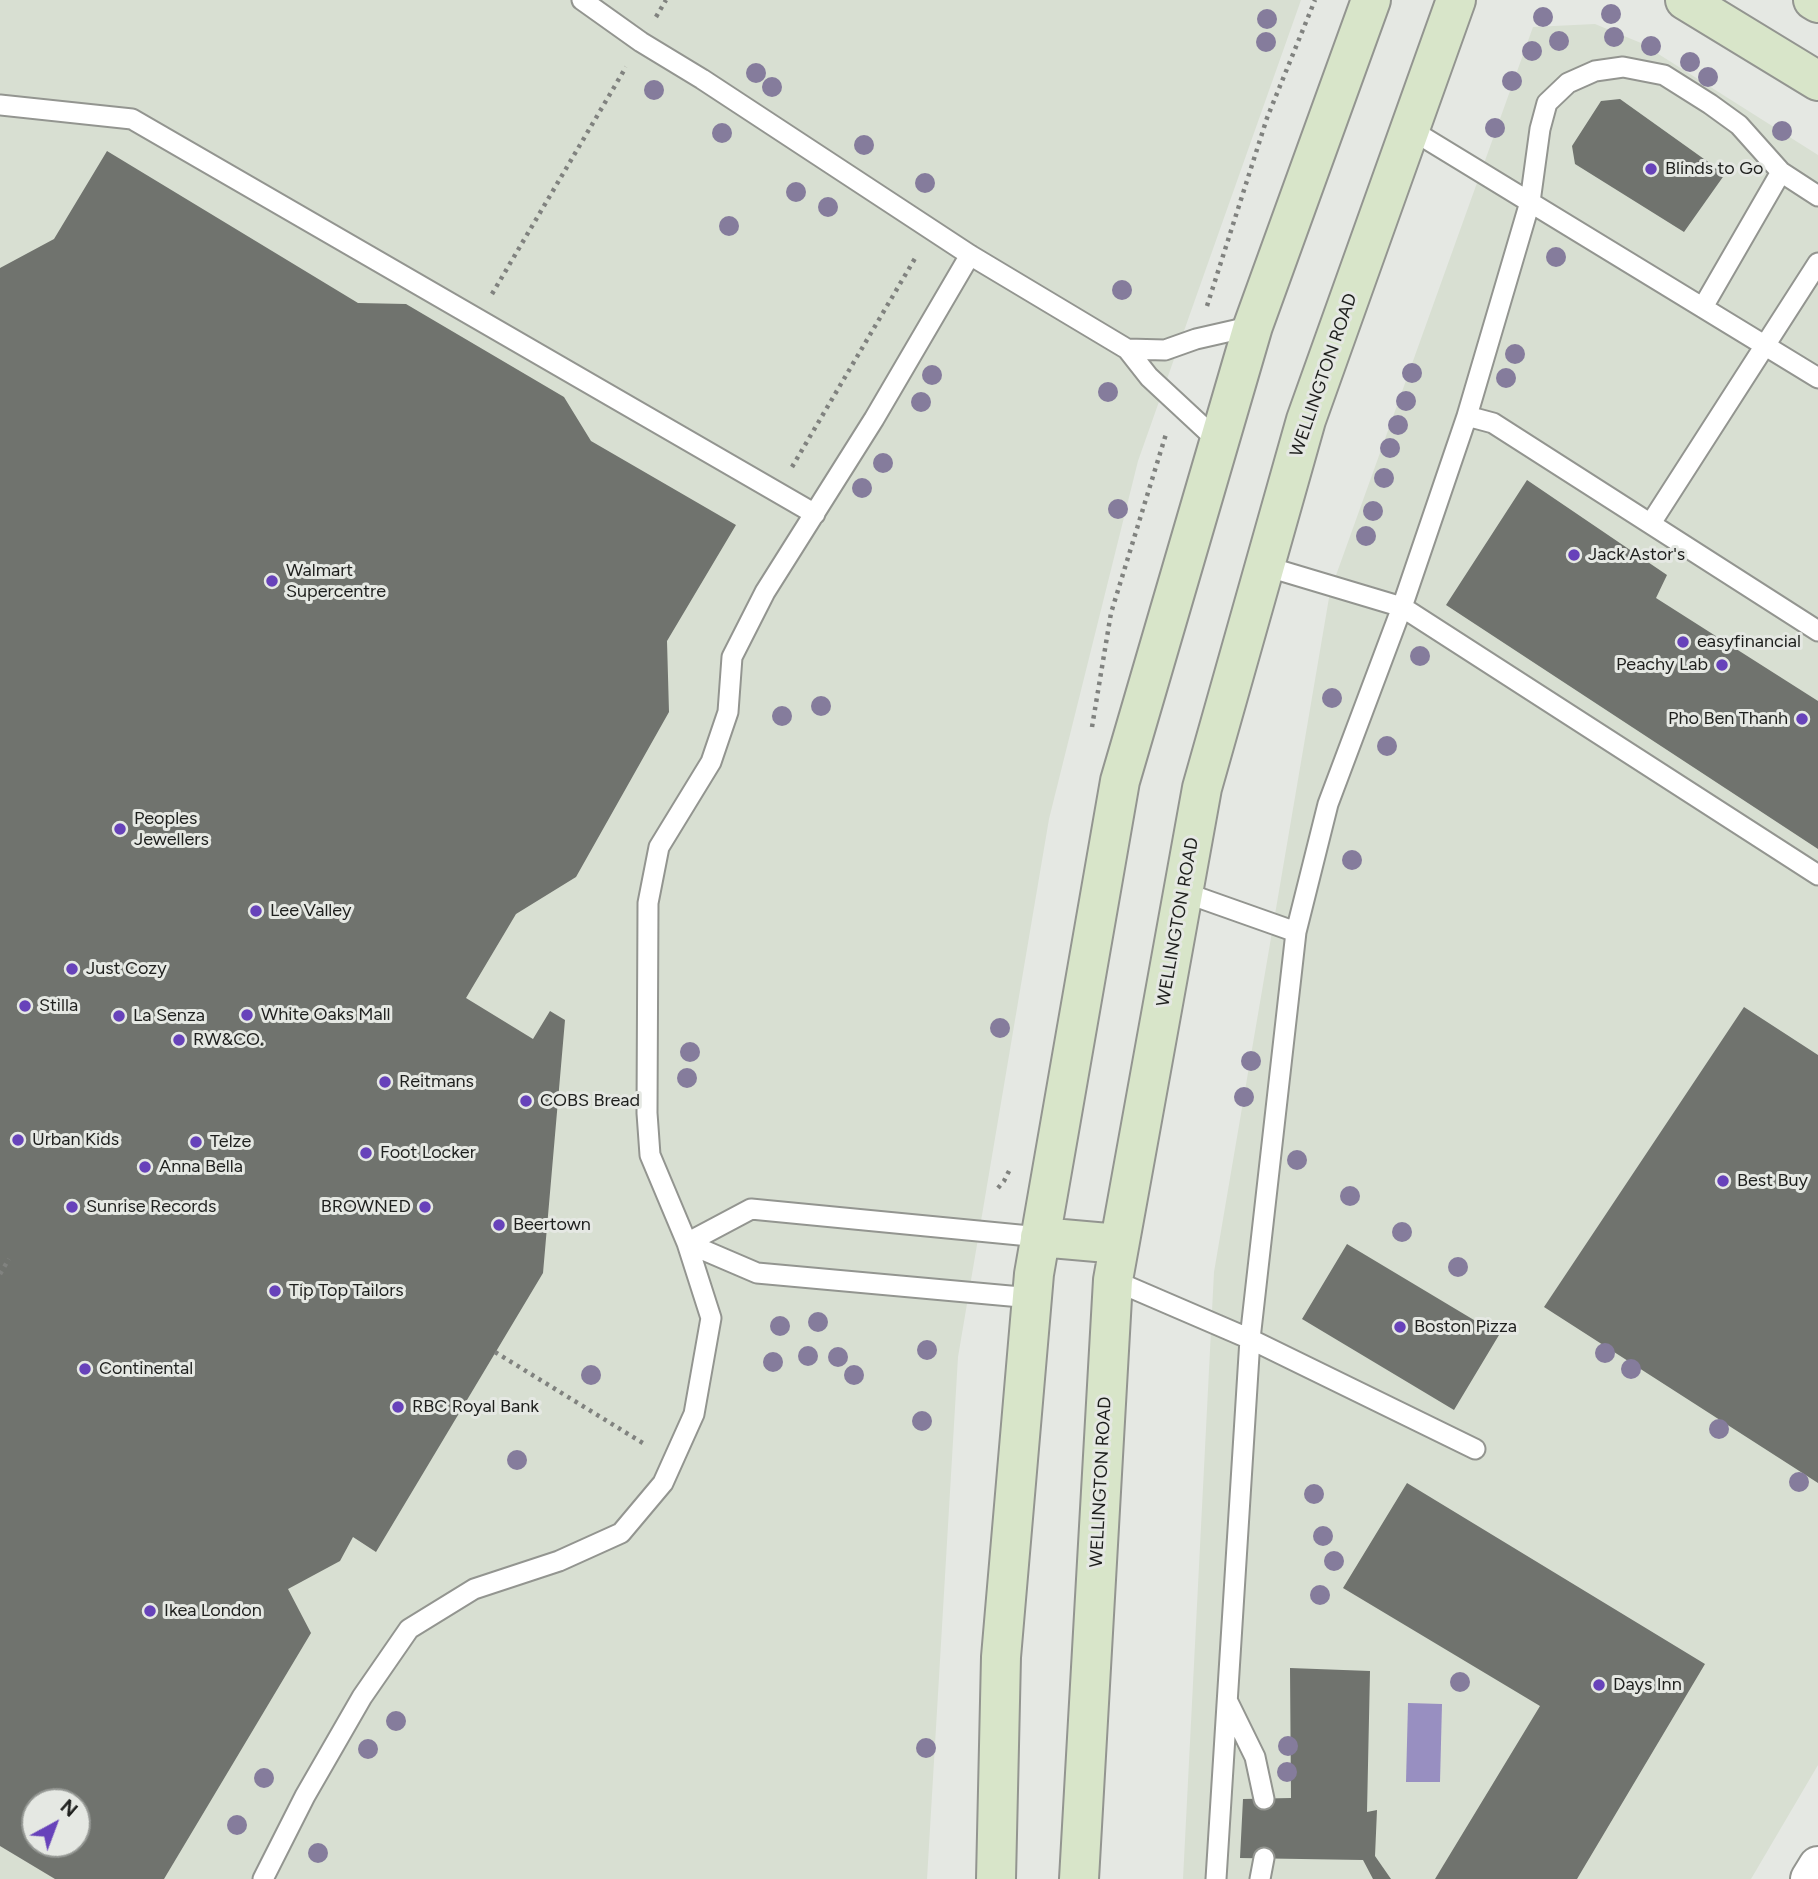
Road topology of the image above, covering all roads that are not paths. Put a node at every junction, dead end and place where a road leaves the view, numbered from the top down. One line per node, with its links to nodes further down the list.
1 (582, 0): 13 (lane)
2 (1371, 0): 16 (main road)
3 (1456, 0): 9 (main road, WELLINGTON ROAD)
4 (1685, 0): 7 (main road)
5 (1813, 0): 6 (main road)
6 (1818, 3)
7 (1818, 81)
8 (0, 105): 22 (lane)
9 (1410, 129): 12 (lane); 24 (main road, WELLINGTON ROAD)
10 (1781, 172): 11 (lane); 12 (lane); 15 (lane)
11 (1818, 196)
12 (1530, 202): 15 (lane); 20 (lane)
13 (970, 255): 18 (lane); 22 (lane)
14 (1818, 263): 17 (lane)
15 (1703, 307): 17 (lane)
16 (1253, 326): 18 (lane); 21 (main road)
17 (1766, 347): 19 (lane); 23 (lane)
18 (1127, 349): 21 (lane)
19 (1818, 378)
20 (1466, 416): 23 (lane); 25 (lane)
21 (1219, 442): 30 (main road)
22 (815, 514): 31 (lane)
23 (1651, 523): 26 (lane)
24 (1265, 566): 25 (lane); 28 (main road, WELLINGTON ROAD)
25 (1402, 607): 27 (lane); 29 (lane)
26 (1818, 631)
27 (1818, 875)
28 (1183, 892): 29 (lane); 32 (main road, WELLINGTON ROAD)
29 (1296, 932): 34 (lane)
30 (1040, 1237): 31 (lane); 32 (main road); 33 (main road)
31 (687, 1243): 33 (lane); 40 (lane)
32 (1116, 1262): 34 (lane); 42 (main road, WELLINGTON ROAD)
33 (1031, 1298): 41 (main road)
34 (1250, 1339): 35 (lane); 36 (lane)
35 (1475, 1449)
36 (1227, 1702): 37 (lane); 43 (lane)
37 (1264, 1798)
38 (1264, 1858): 44 (lane)
39 (1818, 1867): 45 (street)
40 (263, 1879)
41 (996, 1879)
42 (1079, 1879)
43 (1216, 1879)
44 (1260, 1879)
45 (1811, 1879)

